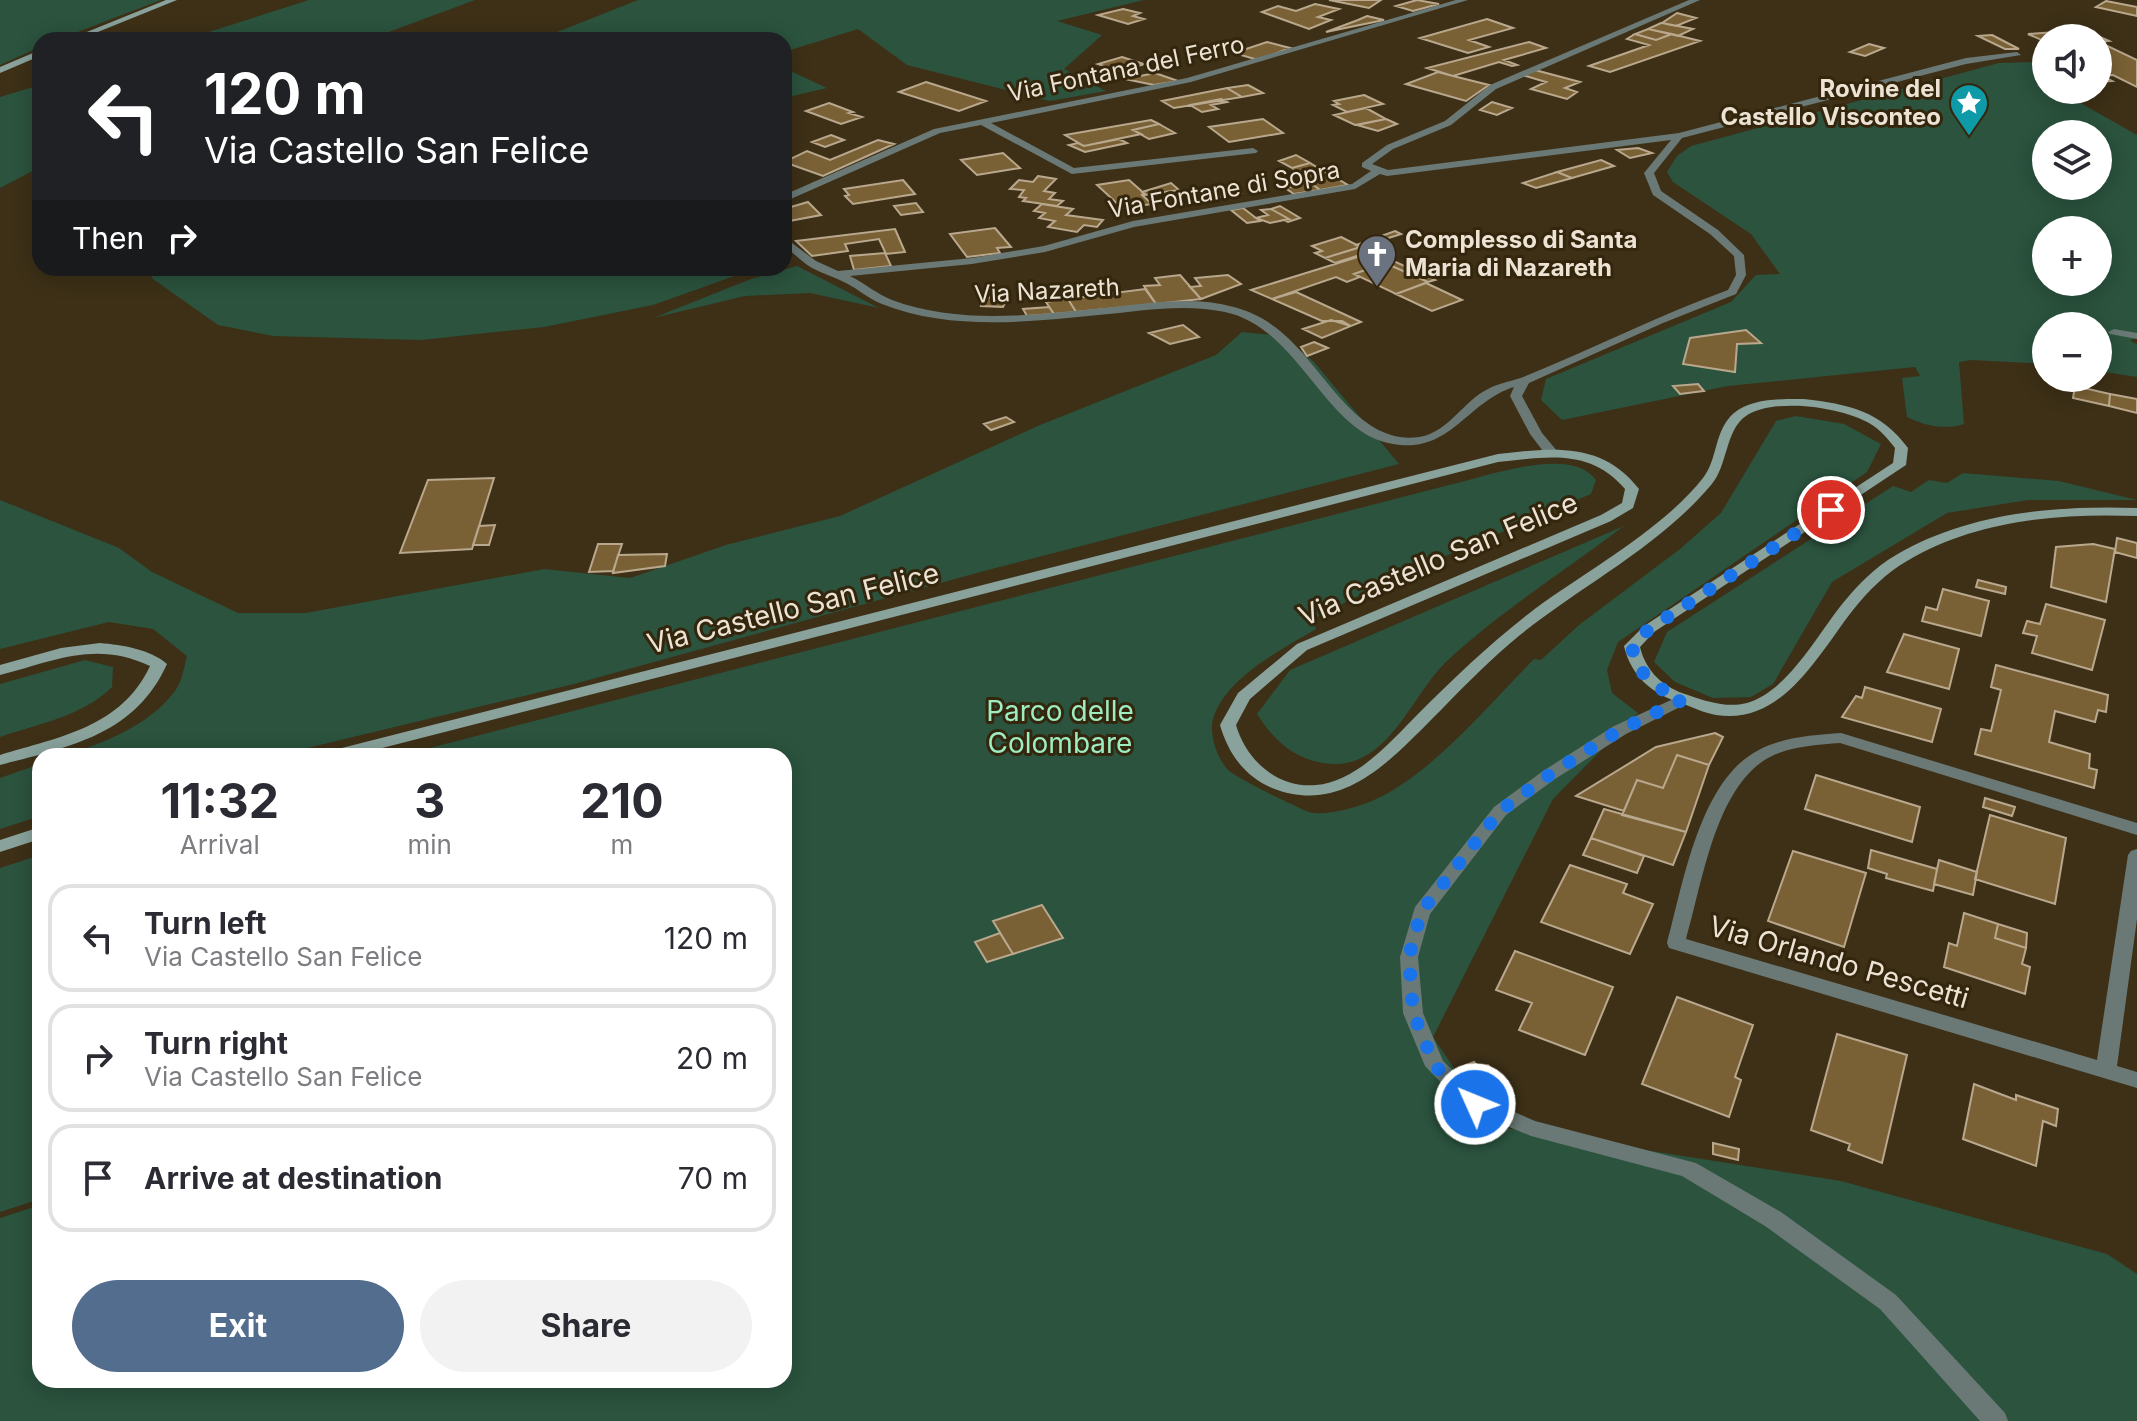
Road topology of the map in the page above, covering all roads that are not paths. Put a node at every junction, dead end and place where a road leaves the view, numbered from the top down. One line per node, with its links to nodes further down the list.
1 (173, 0): 4 (street)
2 (1464, 0): 8 (street, Via Fontana del Ferro)
3 (1696, 0): 11 (street, Via Fontane di Sopra)
4 (91, 32)
5 (2017, 55): 9 (street)
6 (32, 56): 7 (street)
7 (0, 70)
8 (981, 121): 10 (street, Via Fontana del Ferro); 12 (street, Via Fontana del Ferro)
9 (1679, 136): 11 (street); 17 (street, Via Nazareth)
10 (1253, 151)
11 (1376, 172): 14 (street, Via Fontane di Sopra)
12 (792, 195)
13 (792, 246): 14 (street)
14 (836, 274): 17 (street, Via Nazareth)
15 (2114, 332): 16 (street)
16 (2137, 336)
17 (1523, 382): 18 (street)
18 (1551, 452): 21 (street, Via Castello San Felice); 23 (street, Via Castello San Felice)
19 (2137, 512): 21 (street, Via Castello San Felice)
20 (0, 670): 22 (street)
21 (1682, 700): 32 (street)
22 (39, 748)
23 (361, 748)
24 (32, 750): 25 (street)
25 (0, 760)
26 (2137, 829): 30 (street, Via Orlando Pescetti)
27 (32, 836): 28 (street)
28 (0, 846)
29 (2137, 855): 30 (street)
30 (2106, 1070): 31 (street, Via Orlando Pescetti)
31 (2137, 1080)
32 (1996, 1421)

